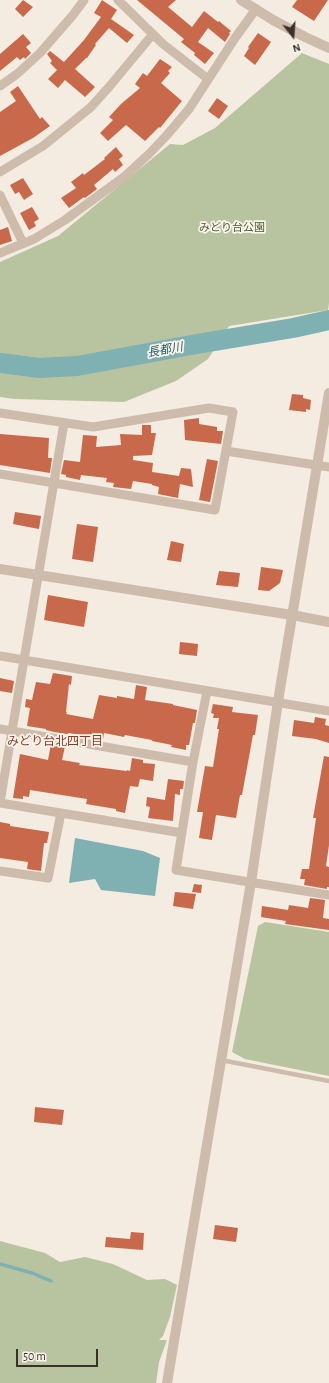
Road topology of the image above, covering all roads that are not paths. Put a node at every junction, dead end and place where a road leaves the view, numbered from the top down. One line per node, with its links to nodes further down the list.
1 (84, 0): 8 (street)
2 (118, 0): 5 (street)
3 (241, 0): 4 (street)
4 (256, 9): 6 (street); 7 (street)
5 (153, 34): 7 (street); 9 (street)
6 (329, 48)
7 (208, 79): 11 (street)
8 (0, 86)
9 (0, 172)
10 (0, 195): 11 (street)
11 (23, 243): 12 (street)
12 (0, 253)
13 (329, 393): 17 (street)
14 (0, 413): 15 (street)
15 (64, 423): 16 (street); 20 (street)
16 (226, 451): 17 (street); 20 (street)
17 (317, 465): 18 (street); 23 (street)
18 (329, 467)
19 (0, 474): 20 (street)
20 (55, 484): 22 (street)
21 (0, 569): 22 (street)
22 (38, 576): 23 (street); 26 (street)
23 (292, 615): 24 (street); 28 (street)
24 (329, 622)
25 (0, 656): 26 (street)
26 (25, 660): 27 (street); 31 (street)
27 (207, 691): 28 (street); 32 (street)
28 (278, 703): 29 (street); 37 (street)
29 (329, 711)
30 (0, 729): 31 (street)
31 (12, 731): 32 (street); 33 (street)
32 (193, 762): 35 (street)
33 (0, 803): 34 (street)
34 (61, 813): 35 (street); 36 (street)
35 (182, 833): 37 (street)
36 (0, 871)
37 (251, 882): 38 (street); 39 (street)
38 (329, 895)
39 (221, 1060): 40 (lane); 41 (street)
40 (329, 1081)
41 (167, 1383)

